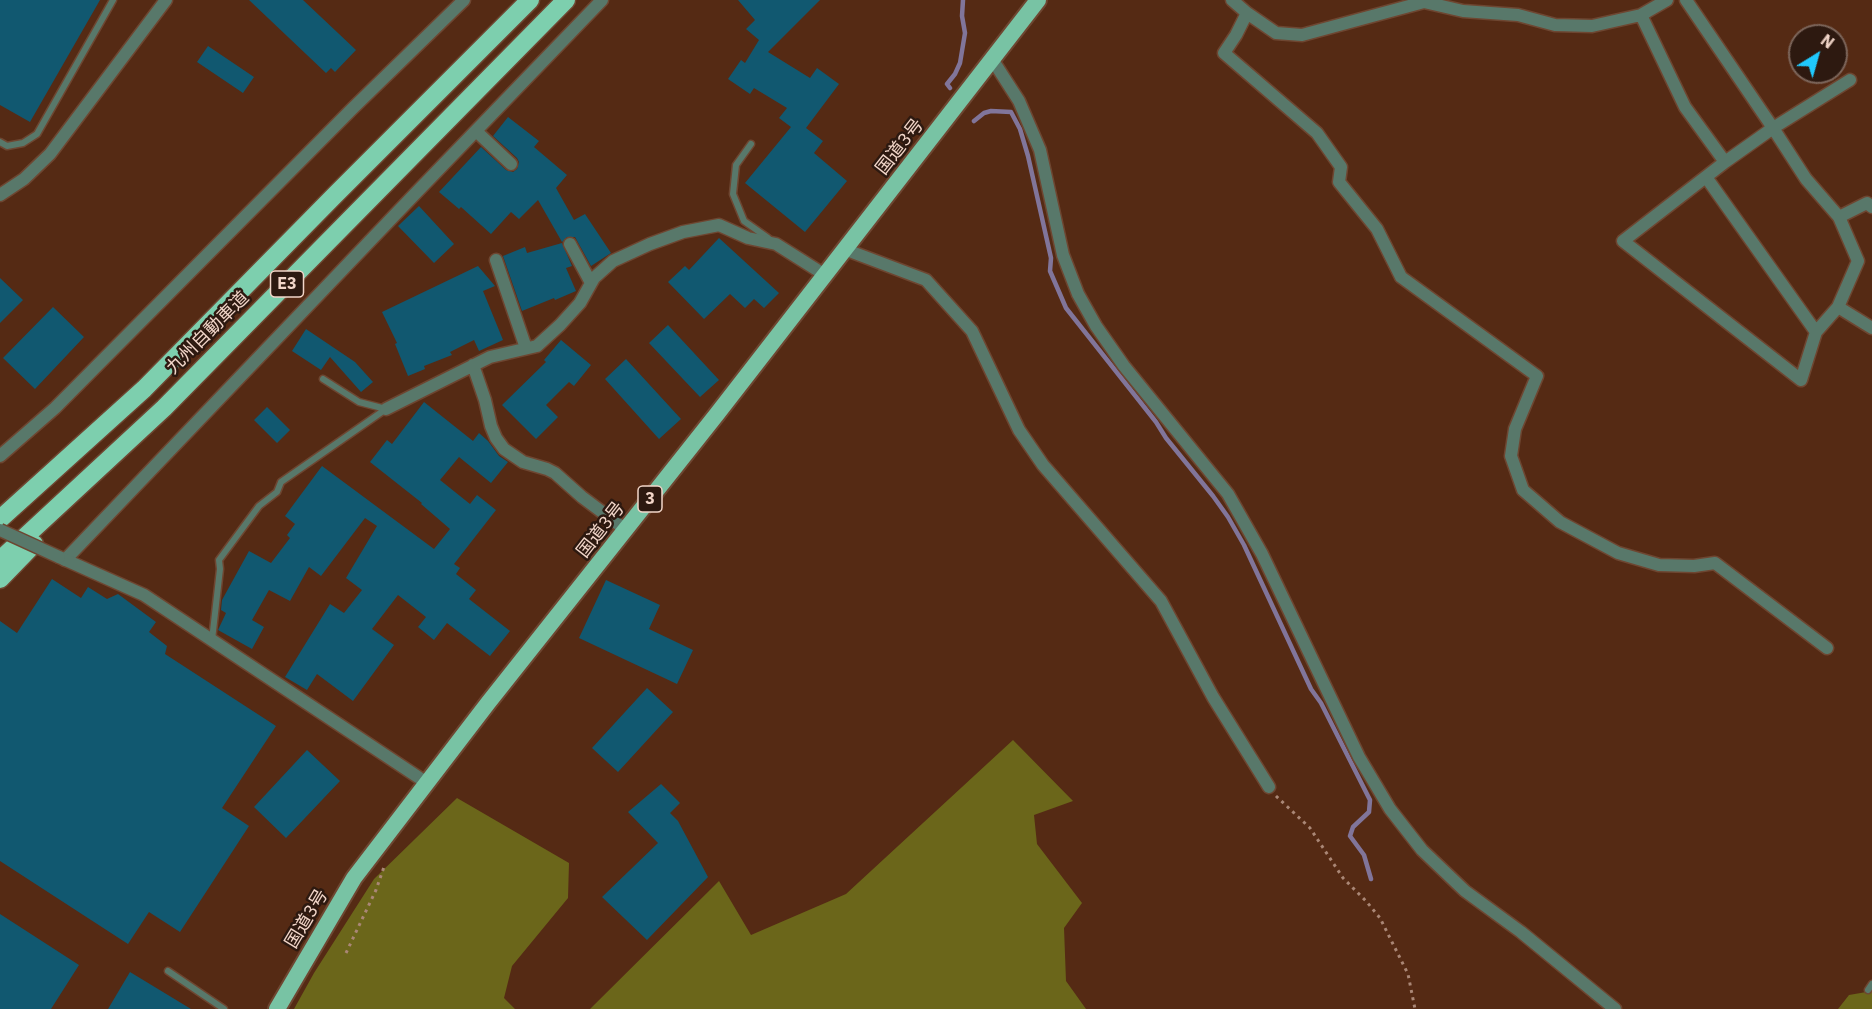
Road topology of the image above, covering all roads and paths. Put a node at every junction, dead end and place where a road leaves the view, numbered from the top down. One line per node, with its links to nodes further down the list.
1 (113, 0): 17 (lane)
2 (166, 0): 22 (street)
3 (464, 0): 39 (street)
4 (530, 0): 40 (highway, 九州自動車道 / E3)
5 (566, 0): 37 (highway, 九州自動車道 / E3)
6 (602, 0): 16 (street)
7 (1038, 0): 13 (highway, 国道3号 / 3)
8 (1232, 0): 11 (street)
9 (1668, 0): 12 (street)
10 (1686, 0): 15 (street)
11 (1247, 12): 12 (street); 47 (street)
12 (1641, 15): 19 (street)
13 (992, 59): 27 (highway, 国道3号 / 3); 56 (street)
14 (1850, 80): 15 (street)
15 (1773, 128): 19 (street); 24 (street)
16 (476, 131): 20 (street); 43 (street)
17 (0, 142)
18 (751, 144): 26 (lane)
19 (1725, 162): 21 (street)
20 (511, 164)
21 (1706, 177): 33 (street); 33 (street)
22 (3, 190)
23 (1870, 203): 24 (street)
24 (1839, 218): 31 (street)
25 (570, 244): 30 (street)
26 (778, 246): 29 (street); 30 (street)
27 (844, 249): 29 (highway, 国道3号 / 3); 49 (street)
28 (496, 260): 34 (street)
29 (825, 275): 42 (highway, 国道3号 / 3)
30 (591, 283): 34 (street)
31 (1838, 307): 32 (street); 33 (street)
32 (1872, 328)
33 (1816, 332)
34 (526, 348): 35 (street)
35 (473, 365): 38 (street); 42 (street)
36 (323, 379): 38 (lane)
37 (164, 408): 44 (highway, 九州自動車道 / E3); 45 (highway)
38 (386, 409): 46 (lane)
39 (0, 456)
40 (0, 519)
41 (0, 530): 43 (street, bridge)
42 (626, 530): 48 (highway, 国道3号 / 3)
43 (62, 559): 46 (street)
44 (0, 560)
45 (0, 579)
46 (212, 640): 48 (street)
47 (1827, 648)
48 (427, 783): 54 (highway, 国道3号 / 3)
49 (1269, 787): 55 (path)
50 (388, 858): 51 (path)
51 (346, 953)
52 (168, 971): 53 (lane)
53 (224, 1009)
54 (277, 1009)
55 (1414, 1009)
56 (1615, 1009)

